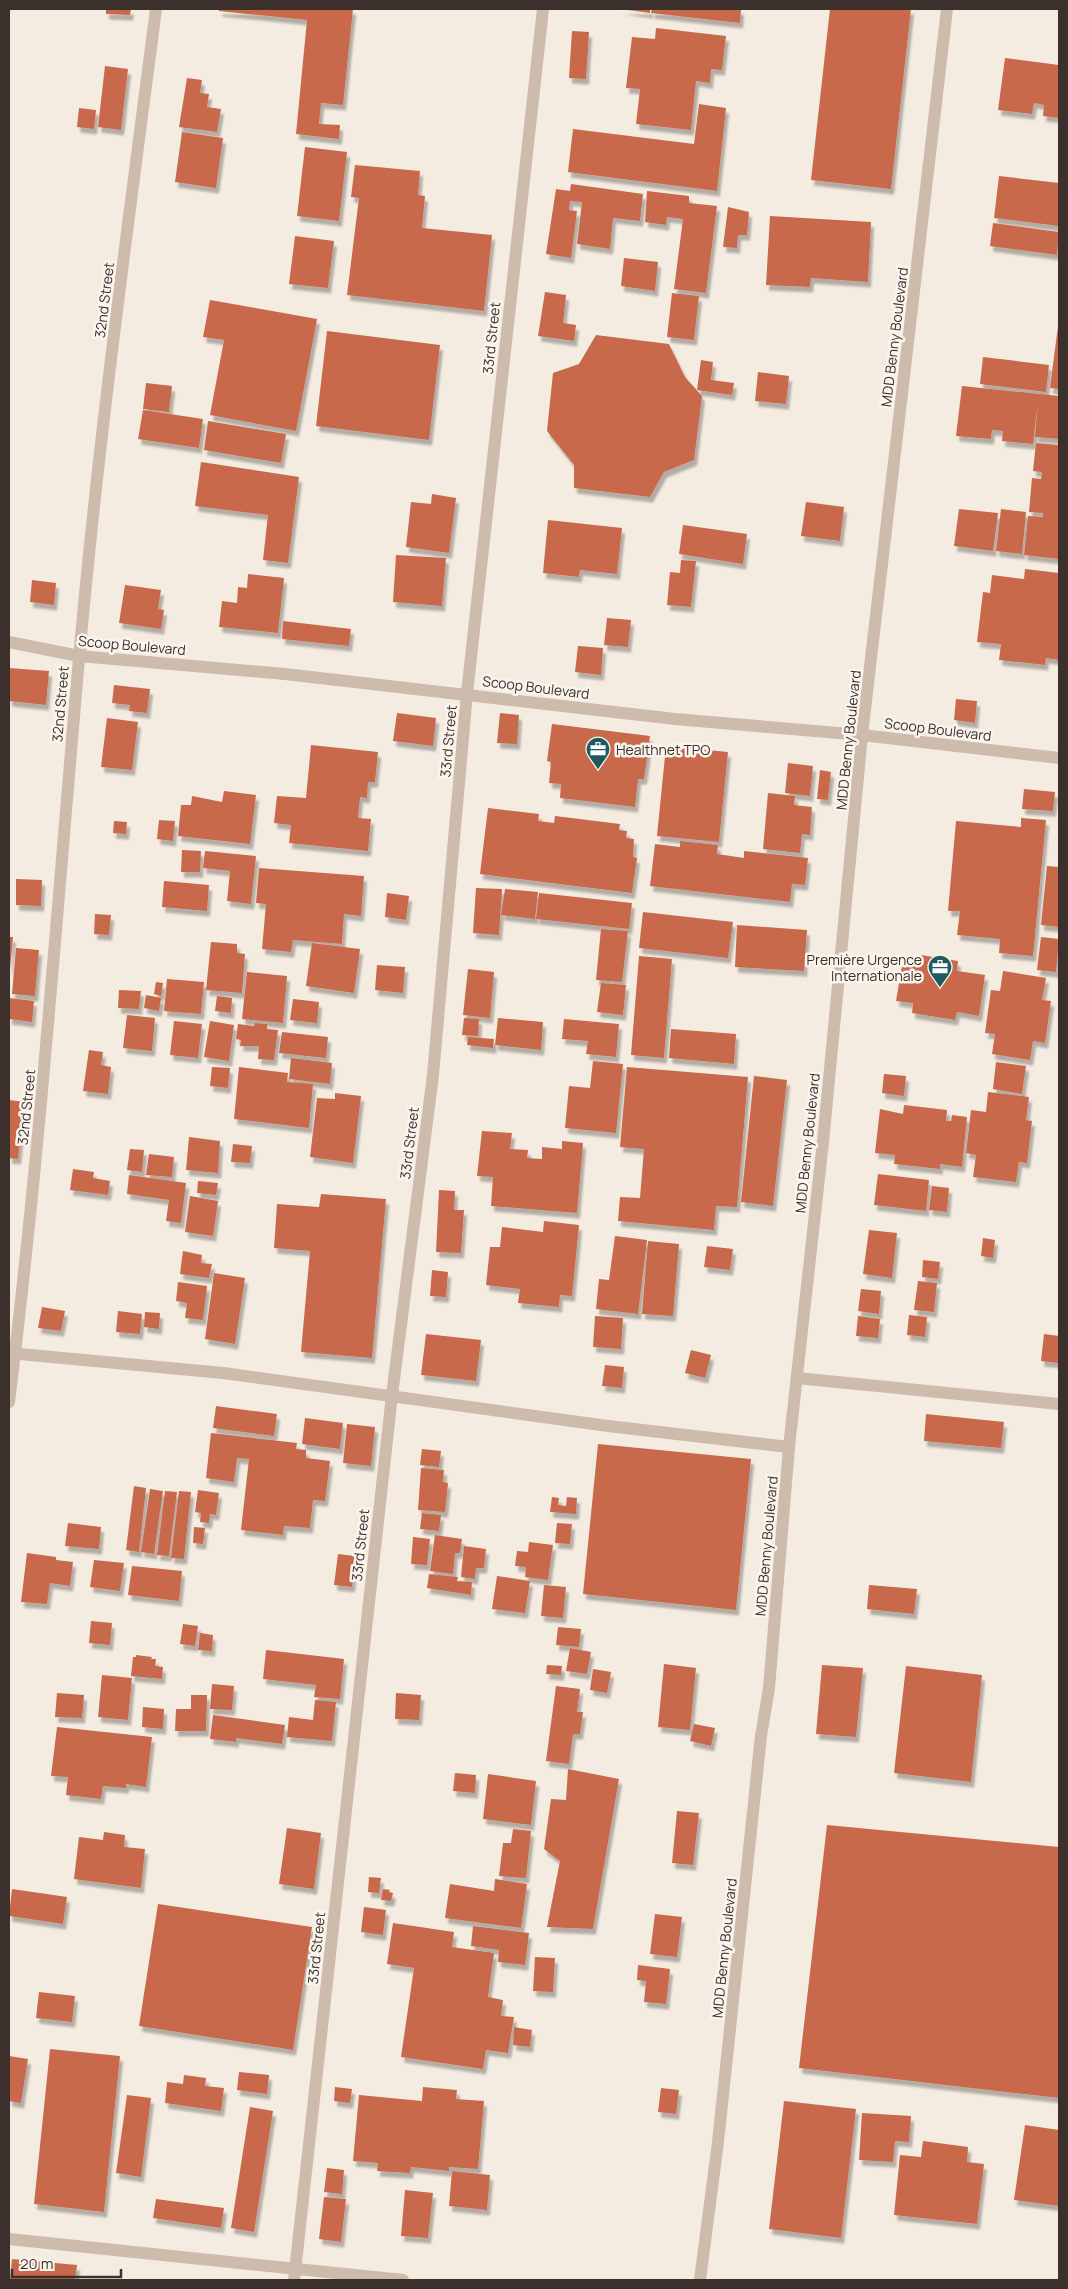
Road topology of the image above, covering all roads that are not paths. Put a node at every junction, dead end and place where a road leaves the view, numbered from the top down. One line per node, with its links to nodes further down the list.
1 (156, 9): 5 (street, 32nd Street)
2 (543, 9): 6 (street, 33rd Street)
3 (947, 9): 7 (street, MDD Benny Boulevard)
4 (9, 642): 5 (street, Scoop Boulevard)
5 (79, 656): 6 (street, Scoop Boulevard); 9 (street, 32nd Street)
6 (467, 693): 7 (street, Scoop Boulevard); 11 (street, 33rd Street)
7 (862, 735): 8 (street, Scoop Boulevard); 10 (street, MDD Benny Boulevard)
8 (1059, 758)
9 (12, 1354): 11 (street); 12 (street, 32nd Street)
10 (797, 1378): 13 (street); 14 (street, MDD Benny Boulevard)
11 (392, 1394): 14 (street); 16 (street, 33rd Street)
12 (9, 1402)
13 (1059, 1404)
14 (789, 1447): 18 (street, MDD Benny Boulevard)
15 (9, 2239): 16 (street)
16 (294, 2275): 17 (street)
17 (402, 2280)
18 (700, 2280)

